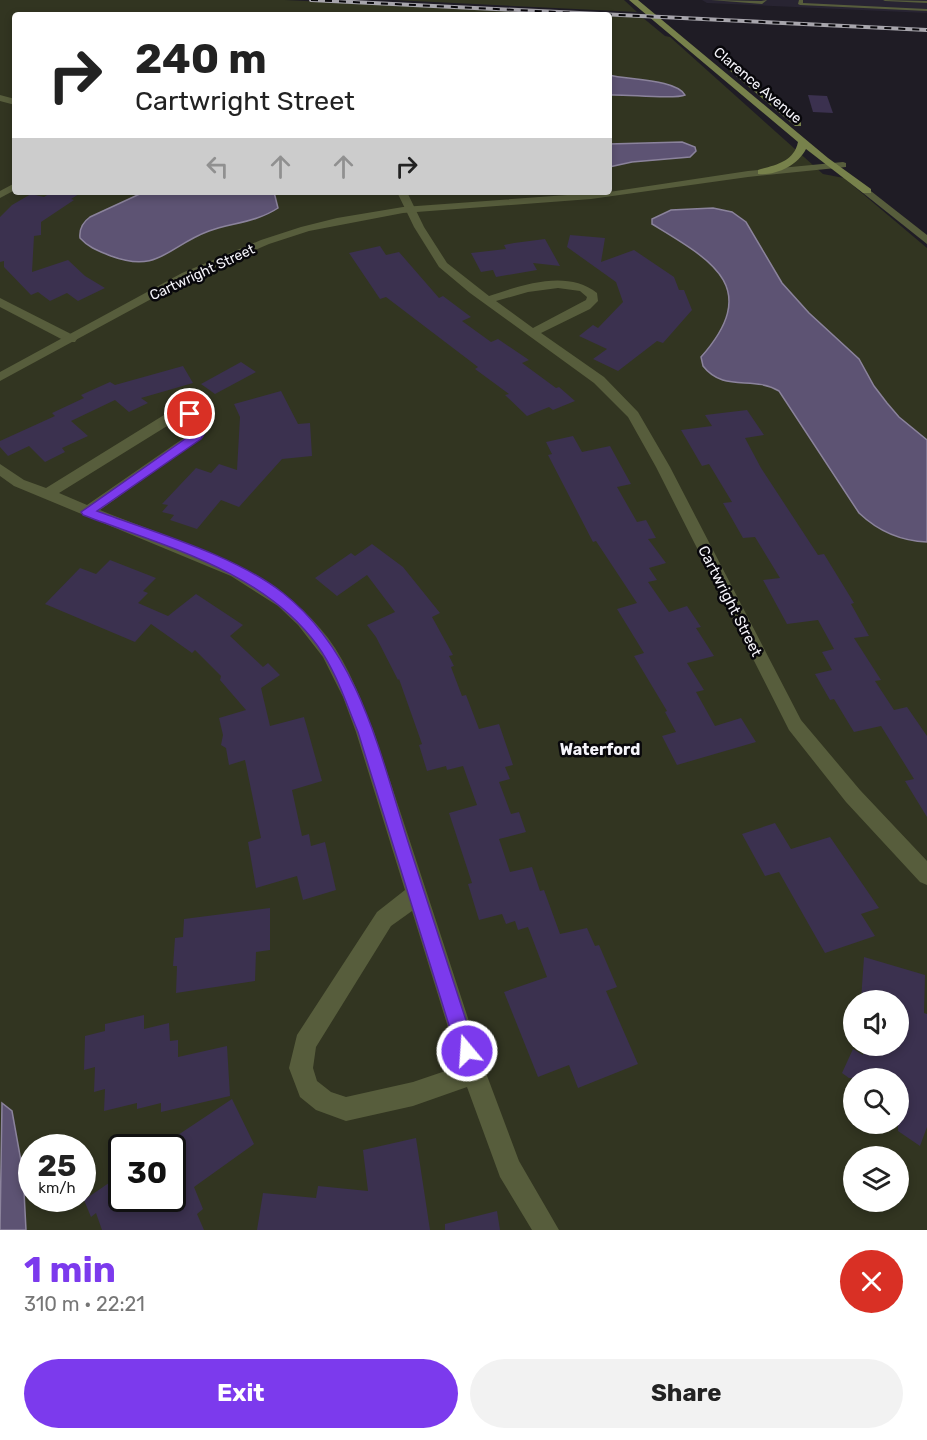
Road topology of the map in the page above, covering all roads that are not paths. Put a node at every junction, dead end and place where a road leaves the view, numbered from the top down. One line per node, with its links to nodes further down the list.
1 (633, 0): 11 (main road, Clarence Avenue)
2 (713, 0): 3 (lane)
3 (765, 0)
4 (801, 0): 7 (lane)
5 (885, 0): 6 (lane)
6 (927, 2)
7 (927, 10)
8 (674, 21): 9 (main road, Clarence Avenue)
9 (710, 51)
10 (719, 58): 12 (main road, Clarence Avenue)
11 (803, 142): 12 (main road, Clarence Avenue); 13 (main road)
12 (834, 162): 13 (street, Cartwright Street); 14 (main road, Clarence Avenue)
13 (762, 172): 15 (street, Cartwright Street)
14 (867, 191): 19 (street, Clarence Avenue)
15 (612, 193)
16 (404, 195): 18 (street, Cartwright Street)
17 (593, 195): 18 (street, Cartwright Street)
18 (411, 208): 20 (street, Cartwright Street); 23 (street, Cartwright Street)
19 (927, 241)
20 (488, 300): 22 (street, Cartwright Street); 22 (street)
21 (0, 302): 23 (street)
22 (534, 332): 28 (street, Cartwright Street)
23 (71, 339): 24 (street, Cartwright Street)
24 (0, 377)
25 (0, 469): 26 (street)
26 (47, 494): 27 (street); 27 (street)
27 (87, 512): 29 (street)
28 (927, 875)
29 (416, 895): 30 (street); 30 (street)
30 (474, 1073): 31 (street)
31 (546, 1230)

